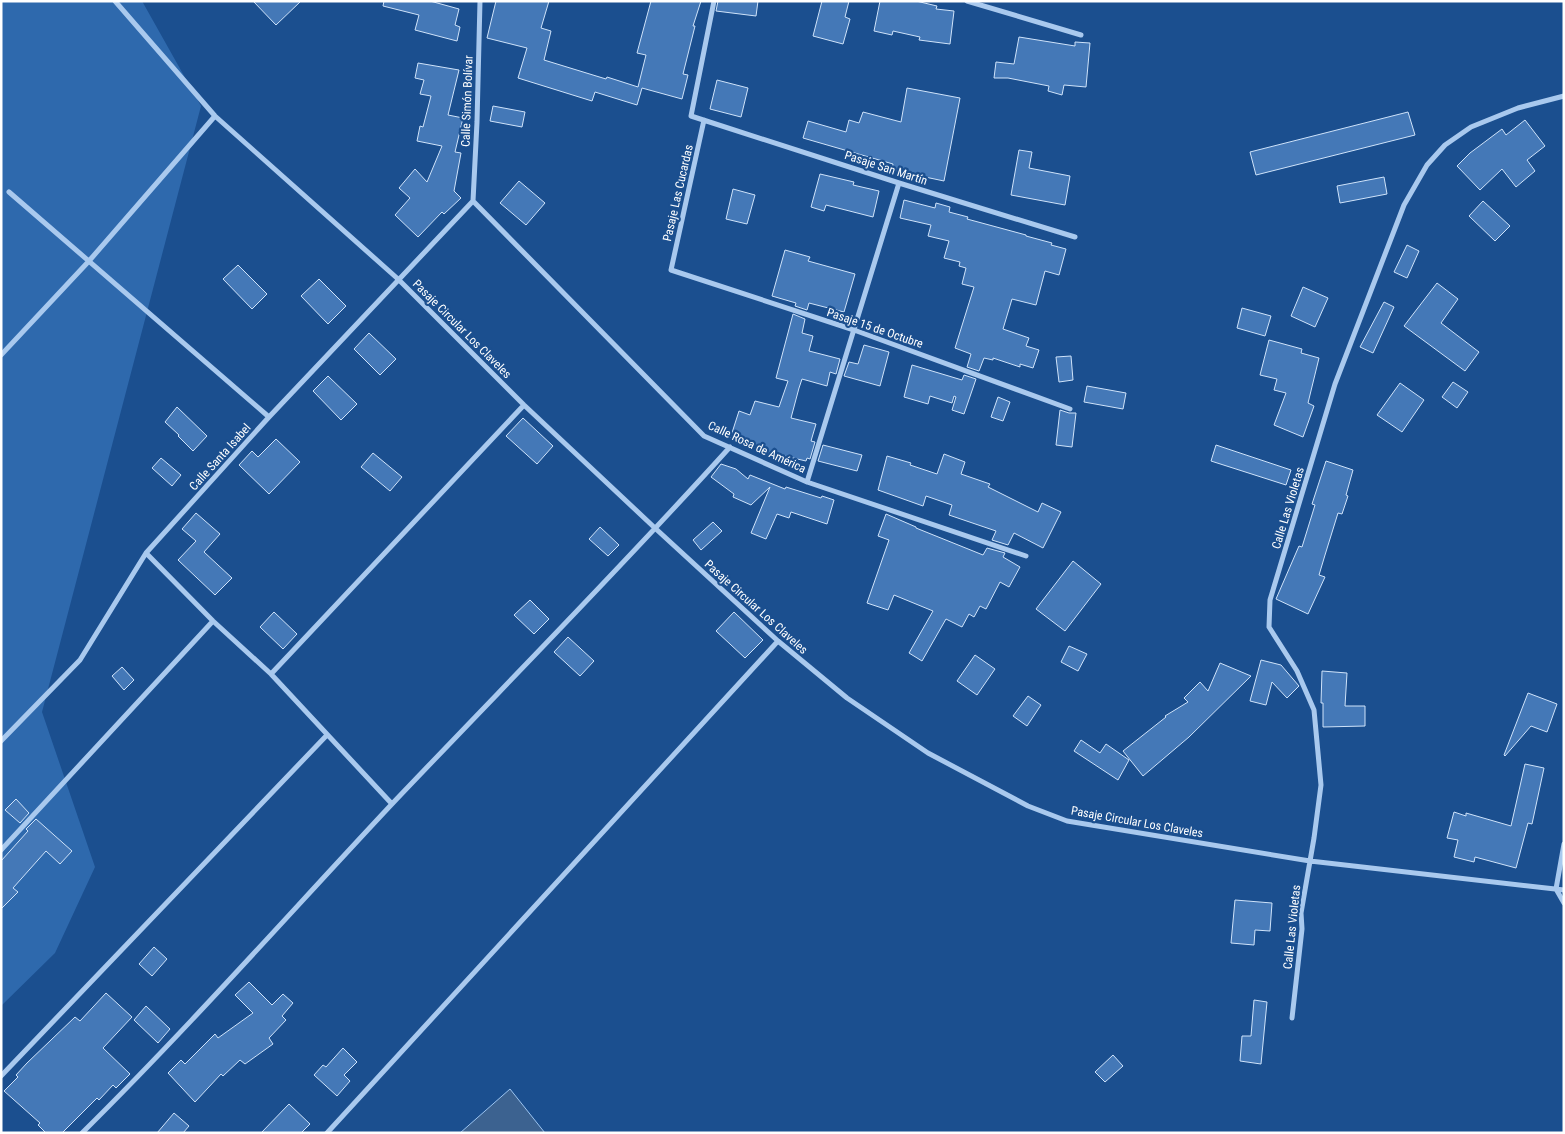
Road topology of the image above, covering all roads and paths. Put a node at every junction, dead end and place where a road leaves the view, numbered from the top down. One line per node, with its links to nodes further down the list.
1 (115, 1): 7 (street, Pasaje Circular Los Claveles)
2 (480, 1): 11 (street, Calle Simón Bolívar)
3 (714, 1): 8 (street, Pasaje San Martín)
4 (967, 1): 5 (street)
5 (1081, 35)
6 (1564, 96): 34 (street, Calle Las Violetas)
7 (215, 116): 13 (street); 15 (street, Pasaje Circular Los Claveles)
8 (704, 120): 9 (street, Pasaje San Martín); 14 (street, Pasaje Las Cucardas)
9 (899, 183): 12 (street, Pasaje San Martín); 16 (street)
10 (9, 192): 13 (street)
11 (473, 201): 15 (street, Calle Santa Isabel); 21 (street, Calle Rosa de América)
12 (1075, 237)
13 (89, 261): 17 (street); 20 (street)
14 (671, 270): 16 (street, Pasaje 15 de Octubre)
15 (398, 279): 18 (street, Pasaje Circular Los Claveles); 20 (street, Calle Santa Isabel)
16 (854, 330): 19 (street, Pasaje 15 de Octubre); 22 (street)
17 (1, 355)
18 (524, 405): 23 (street, Pasaje Circular Los Claveles); 28 (street)
19 (1070, 409)
20 (269, 417): 24 (street, Calle Santa Isabel)
21 (730, 447): 22 (street, Calle Rosa de América); 23 (street)
22 (807, 482): 25 (street, Calle Rosa de América)
23 (656, 530): 27 (street, Pasaje Circular Los Claveles); 31 (street)
24 (146, 553): 26 (street); 30 (street, Calle Santa Isabel)
25 (1026, 556)
26 (213, 621): 28 (street); 33 (street)
27 (778, 641): 34 (street, Pasaje Circular Los Claveles); 41 (street)
28 (271, 674): 29 (street)
29 (327, 735): 31 (street); 39 (street)
30 (1, 741)
31 (392, 804): 40 (street)
32 (1564, 844): 35 (street)
33 (1, 850)
34 (1310, 861): 35 (street, Pasaje Circular Los Claveles); 38 (street, Calle Las Violetas)
35 (1556, 889): 36 (street, Pasaje Circular Los Claveles); 37 (street)
36 (1564, 890)
37 (1564, 903)
38 (1292, 1018)
39 (1, 1076)
40 (82, 1133)
41 (327, 1133)

